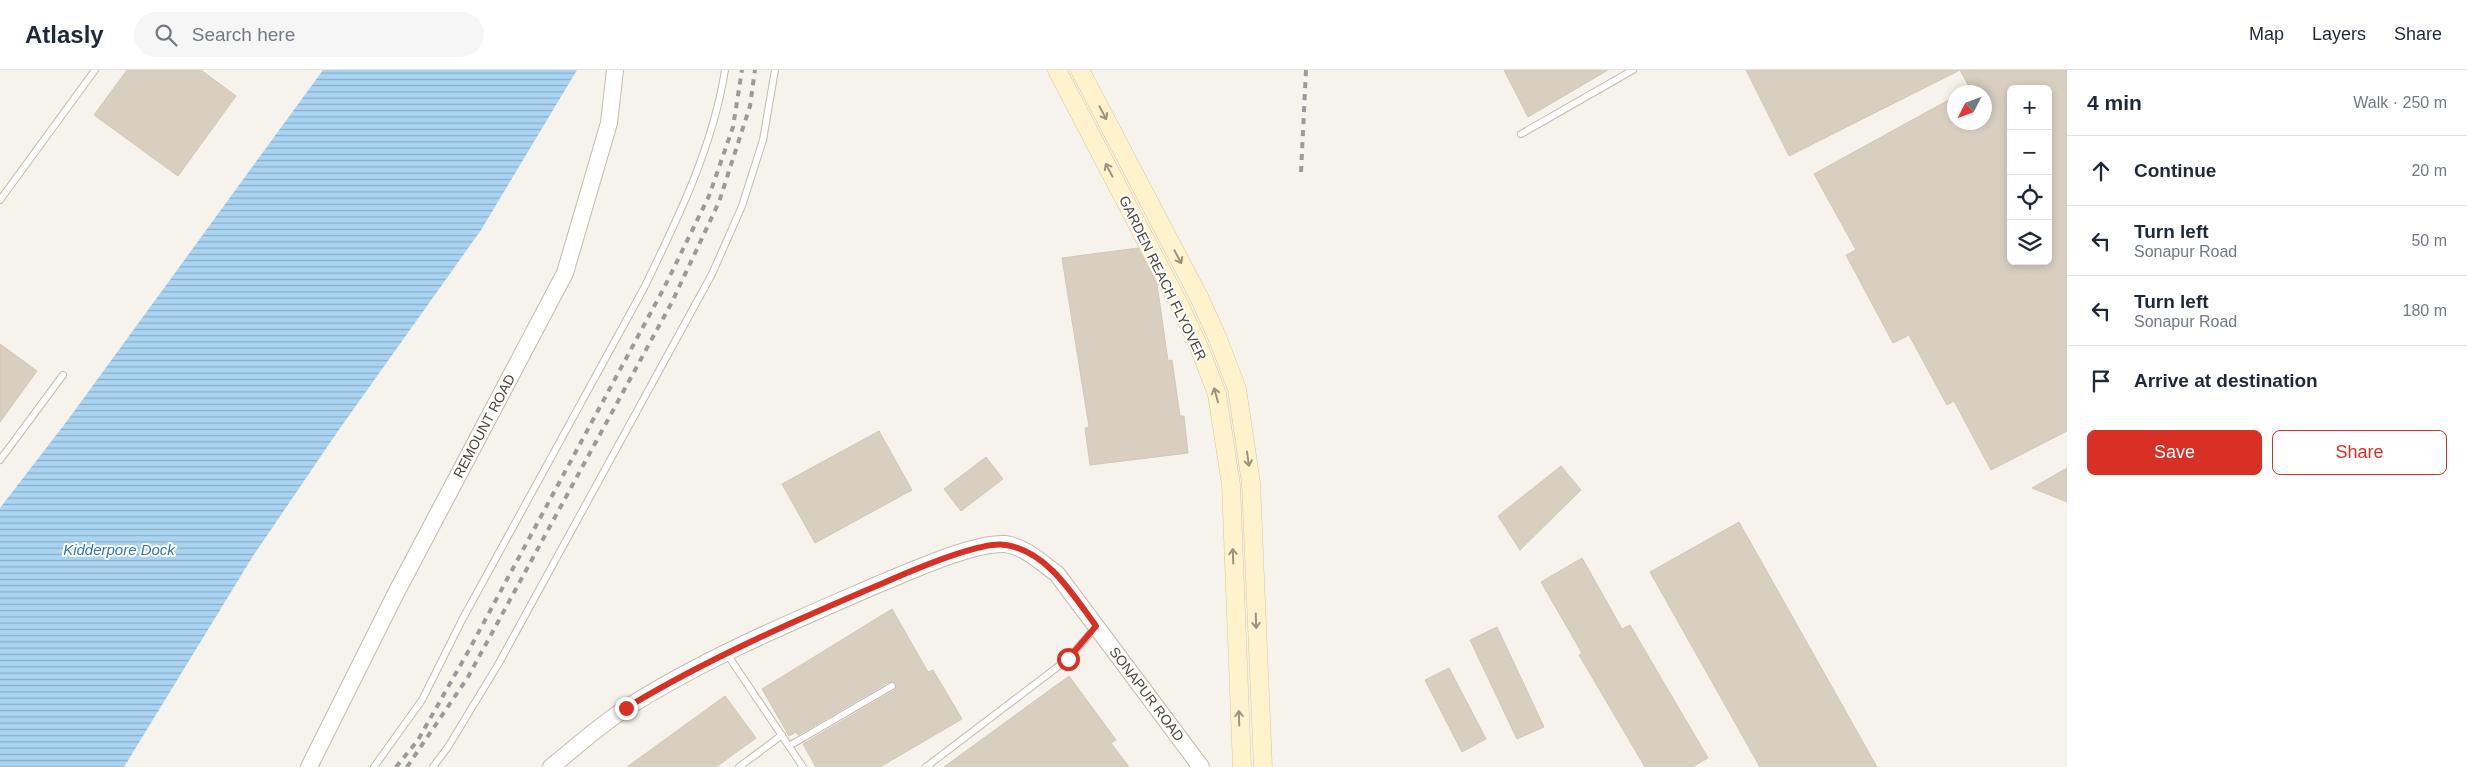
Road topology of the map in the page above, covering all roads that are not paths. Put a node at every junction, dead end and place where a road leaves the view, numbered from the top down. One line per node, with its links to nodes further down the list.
1 (95, 70): 9 (lane)
2 (615, 70): 17 (street, REMOUNT ROAD)
3 (725, 70): 18 (lane)
4 (775, 70): 19 (lane)
5 (1057, 70): 25 (main road, GARDEN REACH FLYOVER, one-way to 5)
6 (1080, 70): 26 (main road, GARDEN REACH FLYOVER, one-way to 26)
7 (1633, 70): 8 (lane)
8 (1521, 134)
9 (0, 200)
10 (63, 375): 11 (lane)
11 (0, 460)
12 (1096, 626): 13 (street, SONAPUR ROAD); 23 (lane); 24 (street, SONAPUR ROAD)
13 (727, 653): 15 (lane); 20 (street, SONAPUR ROAD)
14 (892, 686): 16 (lane)
15 (782, 736): 16 (lane); 21 (lane)
16 (789, 746): 22 (lane)
17 (308, 767)
18 (374, 767)
19 (433, 767)
20 (551, 767)
21 (738, 767)
22 (803, 767)
23 (926, 767)
24 (1201, 767)
25 (1242, 767)
26 (1263, 767)

